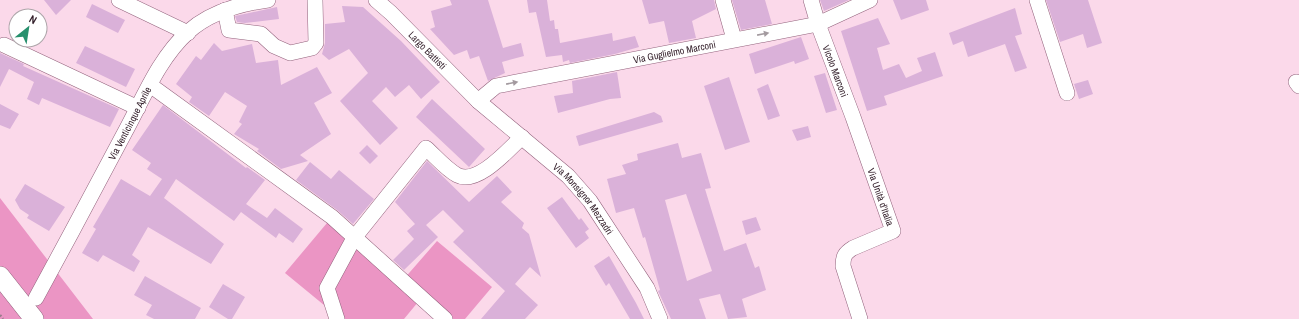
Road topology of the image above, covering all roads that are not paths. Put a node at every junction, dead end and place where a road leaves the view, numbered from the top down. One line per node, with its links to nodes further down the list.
1 (268, 0): 9 (street, Via Venticinque Aprile)
2 (315, 0): 9 (street)
3 (376, 0): 16 (street, Largo Battisti)
4 (723, 0): 12 (street)
5 (811, 0): 10 (street, Vicolo Marconi)
6 (870, 0): 10 (street, Via Guglielmo Marconi)
7 (1037, 0): 15 (street)
8 (124, 1): 11 (street)
9 (225, 10): 11 (street, Via Venticinque Aprile)
10 (818, 24): 12 (street, Via Guglielmo Marconi, one-way to 10); 18 (street, Vicolo Marconi)
11 (188, 33): 14 (street, Via Venticinque Aprile)
12 (734, 40): 16 (street, Via Guglielmo Marconi, one-way to 12)
13 (4, 45): 17 (street)
14 (150, 85): 17 (street, Via Venticinque Aprile); 20 (street)
15 (1067, 93)
16 (478, 101): 19 (street, Via Monsignor Mezzadri)
17 (138, 108): 22 (street, Via Venticinque Aprile)
18 (853, 117): 27 (street, Via Unità d'Italia)
19 (522, 137): 20 (street); 26 (street, Via Monsignor Mezzadri)
20 (354, 238): 24 (street); 25 (street)
21 (0, 276): 23 (main road)
22 (36, 298)
23 (34, 319)
24 (337, 319)
25 (446, 319)
26 (660, 319)
27 (860, 319)

